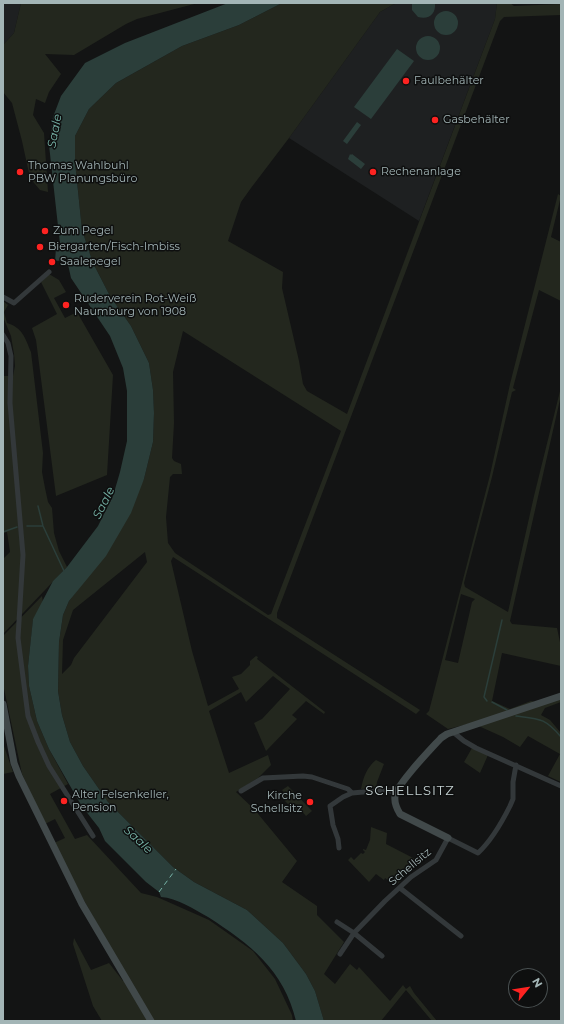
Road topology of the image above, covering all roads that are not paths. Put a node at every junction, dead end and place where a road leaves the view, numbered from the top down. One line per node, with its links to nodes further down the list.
1 (49, 272): 2 (street)
2 (3, 297)
3 (3, 335): 12 (street)
4 (561, 696): 6 (main road)
5 (3, 704): 21 (main road)
6 (453, 732): 7 (street); 10 (main road)
7 (516, 765): 8 (street); 13 (street)
8 (561, 786)
9 (241, 791): 11 (street)
10 (396, 792): 11 (street); 13 (main road)
11 (352, 793): 14 (street)
12 (93, 836)
13 (448, 838): 15 (street, Schellsitz)
14 (339, 848)
15 (400, 888): 17 (street, Schellsitz); 18 (street)
16 (337, 922): 17 (street)
17 (354, 933): 19 (street, Schellsitz); 20 (street)
18 (462, 936)
19 (340, 954)
20 (382, 956)
21 (151, 1021)

